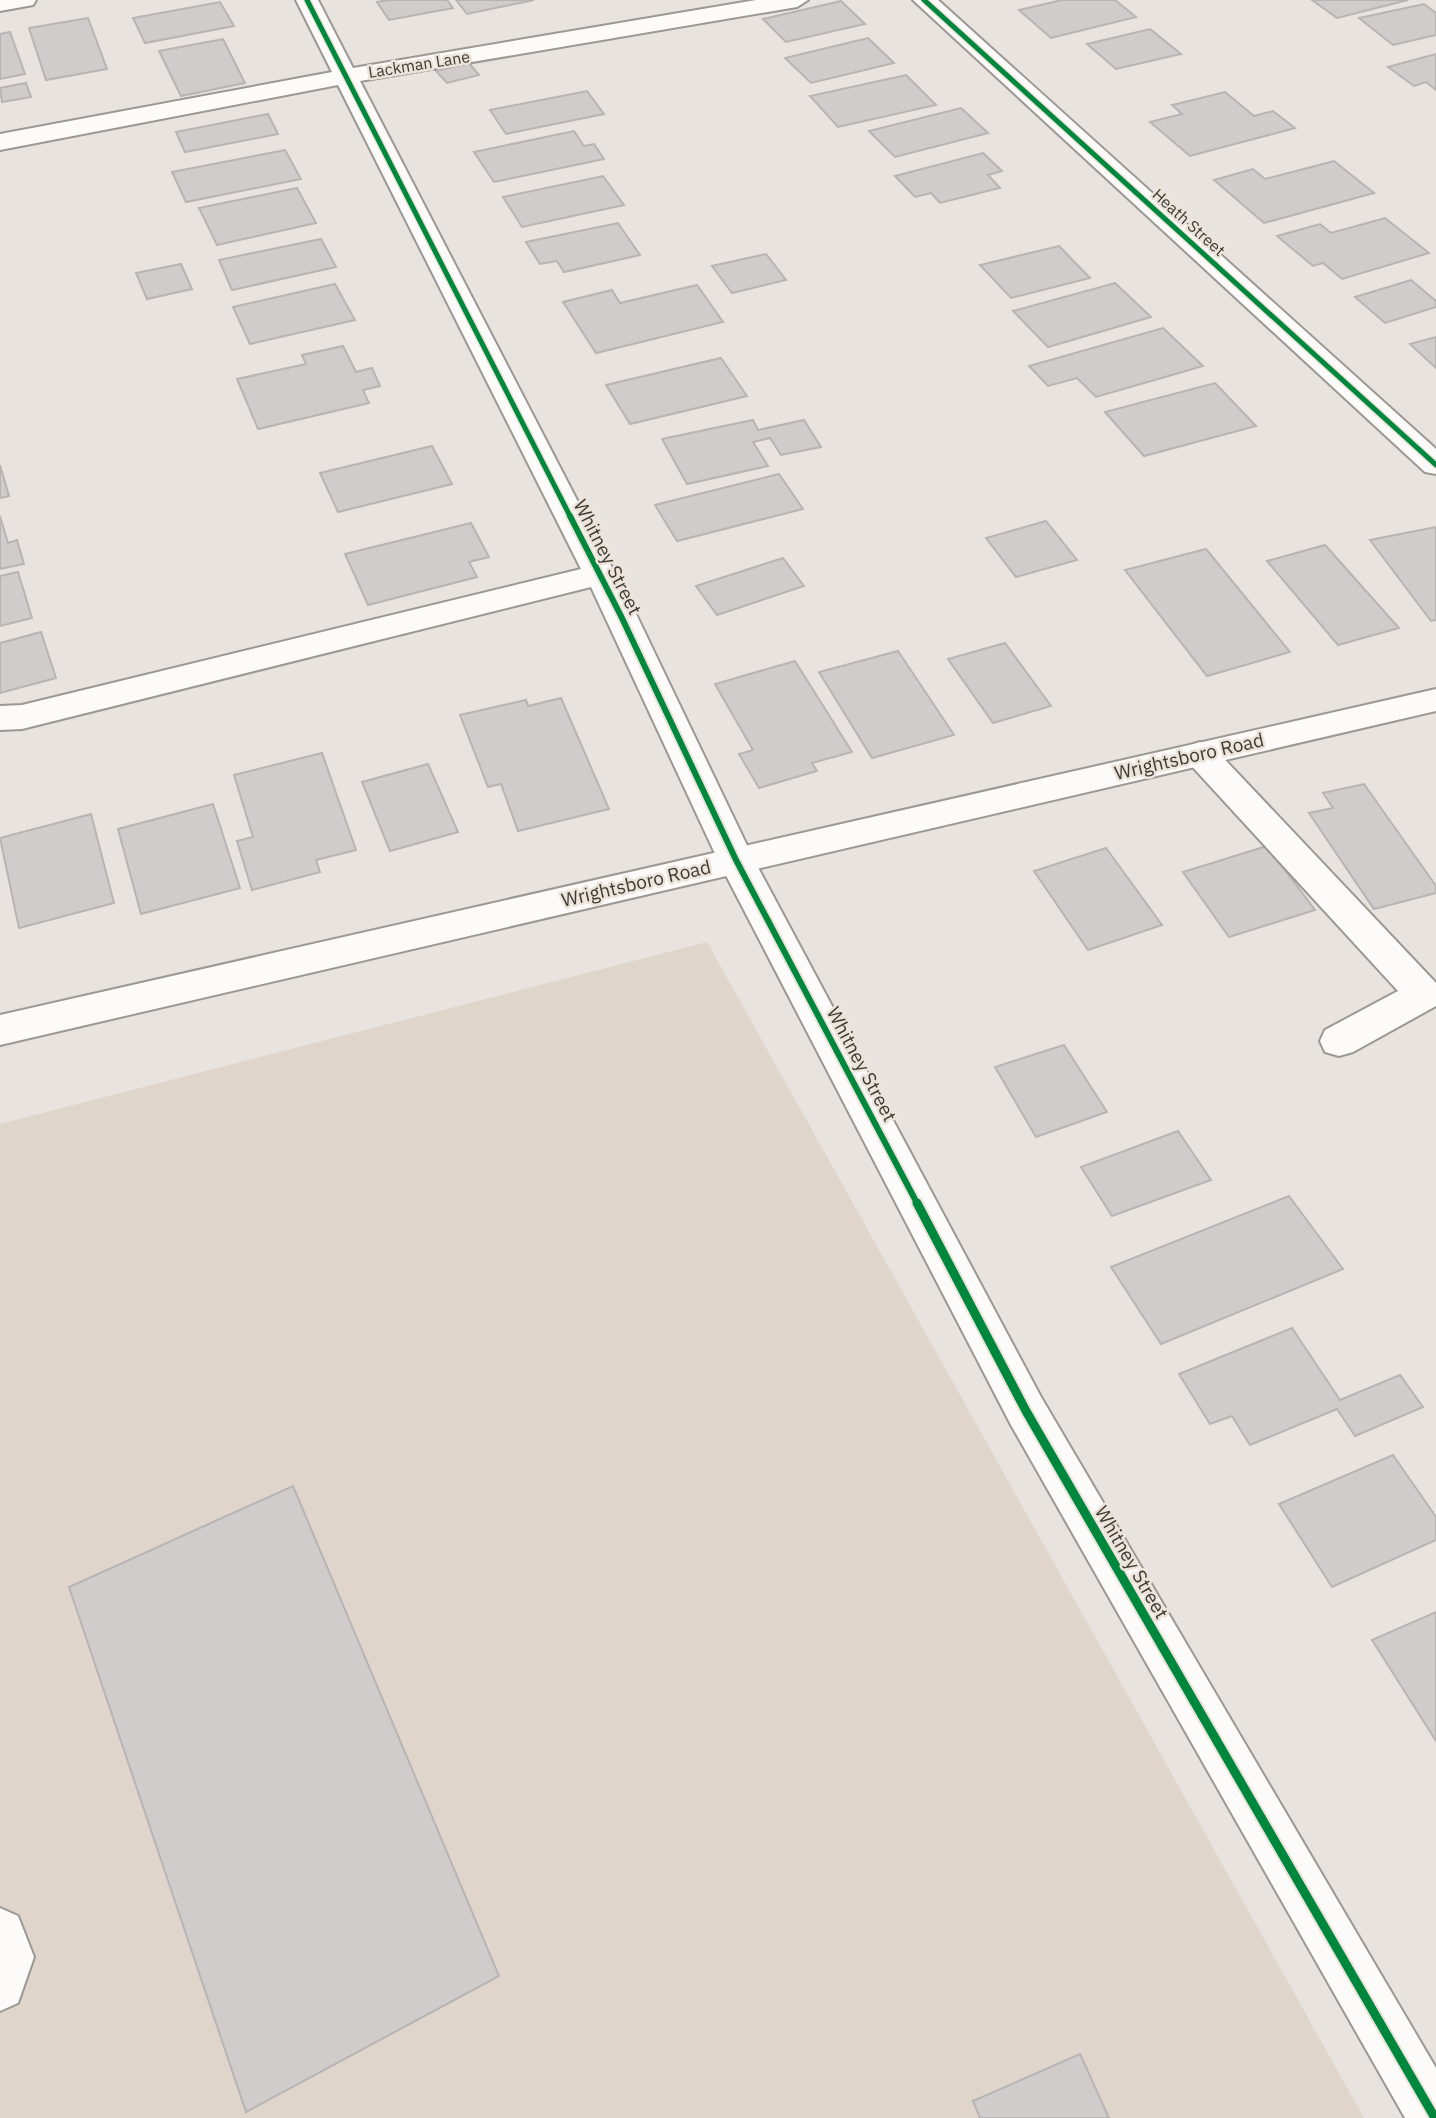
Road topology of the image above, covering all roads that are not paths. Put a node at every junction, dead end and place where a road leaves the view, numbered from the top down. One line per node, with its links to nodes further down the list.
1 (25, 0): 5 (street)
2 (307, 0): 6 (street, Whitney Street)
3 (797, 0): 6 (street, Lackman Lane)
4 (924, 0): 9 (street, Heath Street)
5 (0, 4)
6 (347, 76): 7 (street, Lackman Lane); 11 (street, Whitney Street)
7 (0, 142)
8 (1436, 427): 9 (street)
9 (1401, 433): 10 (street, Heath Street)
10 (1436, 465)
11 (599, 575): 13 (street); 15 (street, Whitney Street)
12 (1436, 700): 14 (street, Wrightsboro Road)
13 (0, 718)
14 (1200, 754): 15 (street, Wrightsboro Road); 17 (street)
15 (736, 859): 16 (street, Wrightsboro Road); 20 (street, Whitney Street)
16 (0, 1030)
17 (1339, 1041)
18 (0, 1934): 19 (street)
19 (0, 1985)
20 (1435, 2118)

